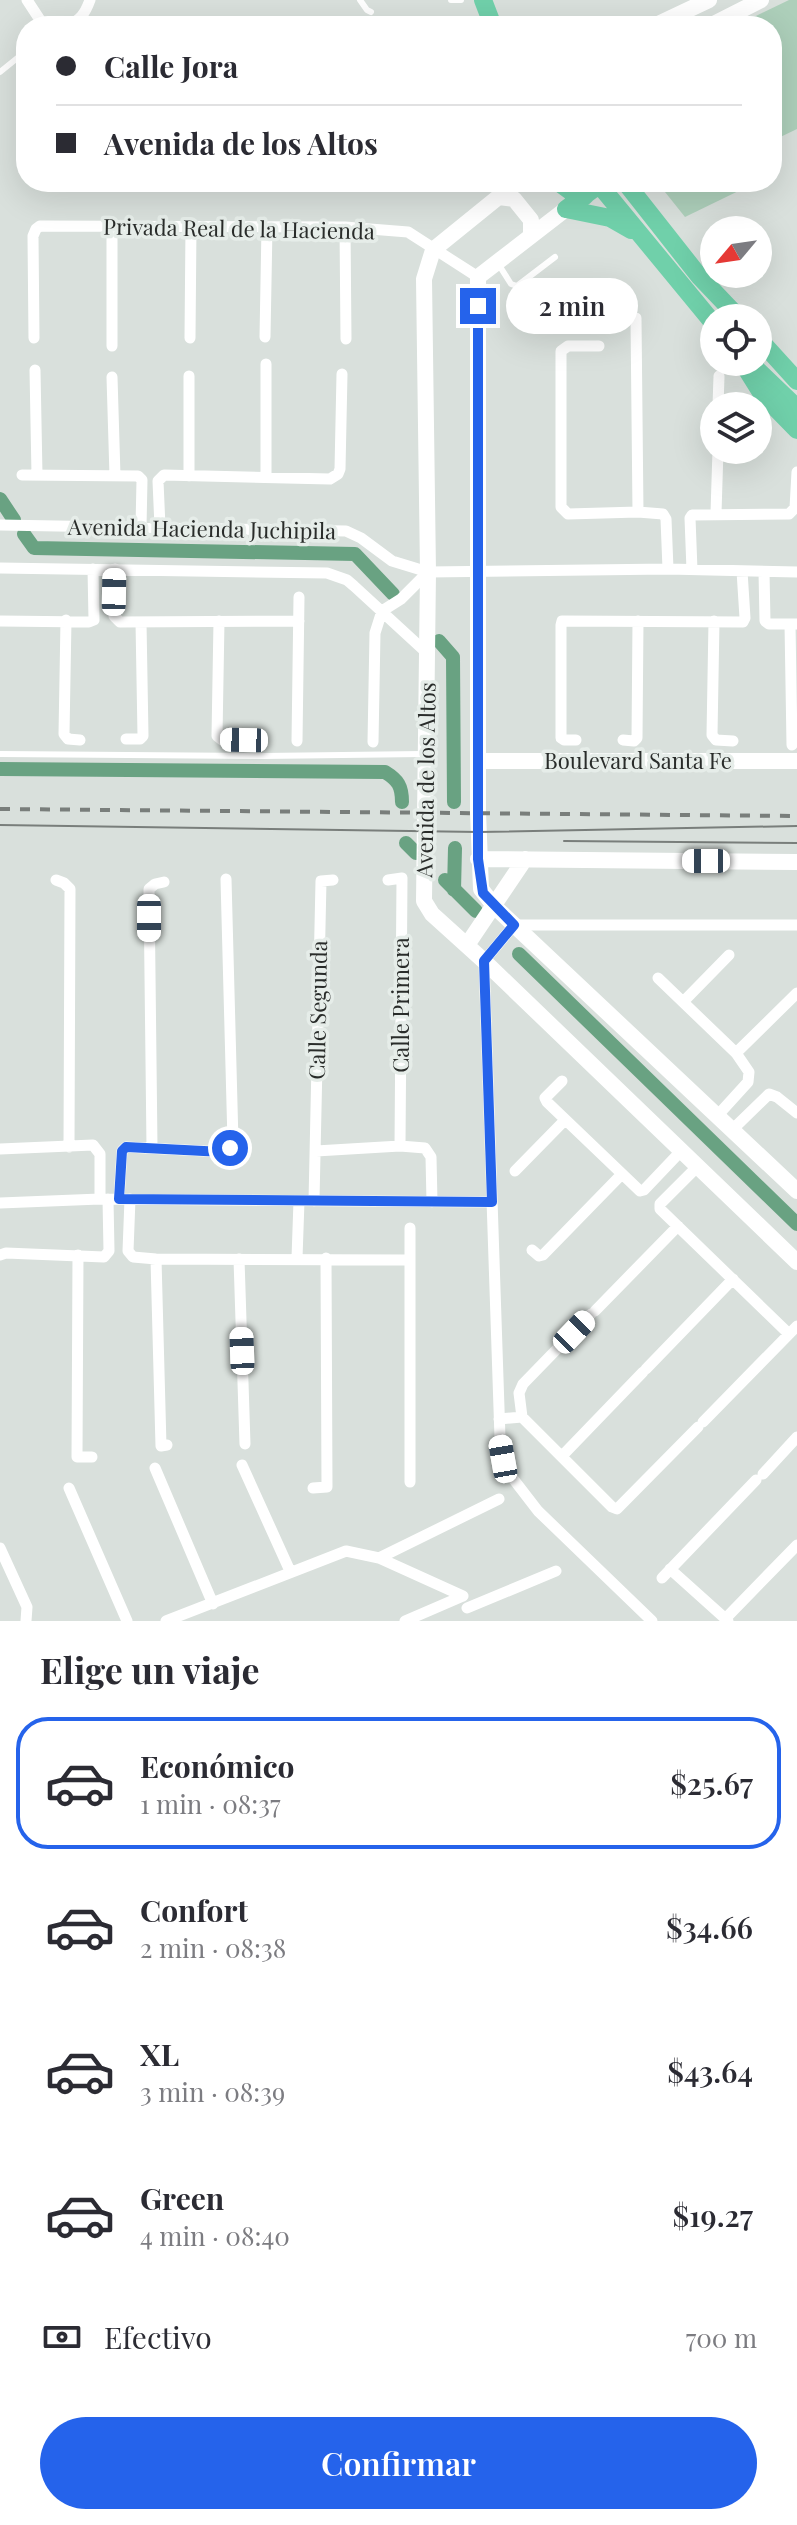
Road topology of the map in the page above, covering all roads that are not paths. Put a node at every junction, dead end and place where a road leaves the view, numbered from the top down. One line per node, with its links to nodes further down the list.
1 (360, 0): 6 (lane)
2 (451, 0): 3 (lane)
3 (461, 0)
4 (709, 0): 7 (street)
5 (761, 0): 8 (street)
6 (371, 12)
7 (675, 16)
8 (730, 16)
9 (16, 59): 10 (lane)
10 (0, 72)
11 (505, 192): 15 (street)
12 (588, 192): 16 (main road)
13 (601, 192): 21 (main road)
14 (633, 192): 27 (main road)
15 (499, 197): 22 (street); 23 (street)
16 (566, 209): 21 (main road); 22 (street)
17 (112, 227): 18 (street, Privada Real de la Hacienda); 31 (street, Privada Real de la Hacienda); 34 (street)
18 (191, 227): 19 (street, Privada Real de la Hacienda); 32 (street)
19 (267, 227): 20 (street, Privada Real de la Hacienda); 30 (street)
20 (345, 227): 23 (street, Privada Real de la Hacienda); 33 (street)
21 (640, 235): 28 (main road)
22 (531, 236): 25 (street)
23 (433, 250): 26 (street, Privada Real de la Hacienda); 70 (street, Avenida de los Altos)
24 (555, 257): 25 (lane)
25 (497, 262): 26 (street)
26 (478, 277): 67 (street)
27 (726, 304)
28 (700, 307)
29 (636, 318): 58 (street)
30 (265, 337)
31 (34, 338)
32 (190, 338)
33 (346, 339)
34 (112, 346)
35 (599, 346): 58 (street)
36 (772, 347): 39 (main road)
37 (772, 353): 47 (main road)
38 (266, 364): 57 (street)
39 (797, 365)
40 (35, 370): 54 (street)
41 (342, 374): 57 (street)
42 (189, 376): 56 (street)
43 (719, 376): 48 (street)
44 (751, 376): 50 (main road)
45 (764, 376): 49 (main road)
46 (112, 377): 55 (street)
47 (797, 381)
48 (718, 392)
49 (797, 408)
50 (797, 430)
51 (718, 464): 59 (street)
52 (797, 472): 59 (street)
53 (22, 475): 54 (street)
54 (37, 475): 55 (street)
55 (115, 476): 61 (street)
56 (189, 476): 57 (street); 62 (street)
57 (266, 476)
58 (638, 512): 66 (street)
59 (716, 513): 68 (street)
60 (0, 525): 61 (street, Avenida Hacienda Juchipila)
61 (141, 527): 62 (street, Avenida Hacienda Juchipila)
62 (160, 527): 70 (street, Avenida Hacienda Juchipila)
63 (0, 568): 64 (street, Avenida Hacienda Juchipila)
64 (93, 569): 65 (street, Avenida Hacienda Juchipila); 75 (street)
65 (115, 569): 74 (street, Avenida Hacienda Juchipila); 81 (street)
66 (668, 569): 67 (street); 68 (street)
67 (478, 570): 70 (street); 95 (street)
68 (692, 570): 69 (street)
69 (742, 571): 71 (street); 80 (street)
70 (428, 572): 74 (street); 83 (street, Avenida de los Altos)
71 (764, 572): 72 (street); 82 (street)
72 (797, 572)
73 (299, 597): 78 (street)
74 (382, 611): 83 (street, Avenida Hacienda Juchipila); 91 (street)
75 (66, 620): 76 (street); 85 (street)
76 (0, 621)
77 (219, 621): 78 (street); 81 (street); 86 (street)
78 (299, 621): 89 (street)
79 (638, 621): 80 (street); 87 (street); 88 (street)
80 (714, 621): 90 (street)
81 (141, 622): 84 (street)
82 (794, 624): 92 (street)
83 (428, 654): 94 (street, Avenida de los Altos)
84 (126, 739)
85 (80, 740)
86 (244, 740)
87 (576, 740)
88 (623, 740)
89 (297, 741)
90 (733, 741)
91 (373, 742)
92 (794, 753): 95 (street, Boulevard Santa Fe)
93 (0, 754): 94 (lane)
94 (426, 754): 107 (street, Avenida de los Altos)
95 (479, 761): 96 (street)
96 (478, 859): 97 (street); 104 (street)
97 (525, 859): 98 (street); 104 (street)
98 (797, 862)
99 (226, 879): 121 (street)
100 (56, 880): 120 (street)
101 (333, 880): 124 (street, Calle Segunda)
102 (388, 880): 119 (street, Calle Primera)
103 (164, 882): 121 (street)
104 (495, 907): 105 (street); 107 (street)
105 (514, 925): 106 (street); 109 (street); 116 (street)
106 (797, 925)
107 (467, 945): 109 (street, Avenida de los Altos)
108 (729, 955): 112 (street)
109 (484, 961): 123 (street, Avenida de los Altos); 133 (street)
110 (658, 978): 112 (street)
111 (797, 993): 113 (street)
112 (683, 1002): 113 (street)
113 (736, 1053): 116 (street)
114 (562, 1081): 117 (street)
115 (795, 1106): 118 (street)
116 (718, 1115): 118 (street)
117 (565, 1120): 126 (street); 127 (street)
118 (733, 1129): 128 (street)
119 (400, 1146): 124 (street); 132 (street)
120 (69, 1147): 122 (street); 129 (street)
121 (152, 1147): 129 (street)
122 (0, 1149)
123 (682, 1150): 125 (street, Avenida de los Altos); 127 (street)
124 (316, 1151): 131 (street)
125 (698, 1166): 135 (street); 145 (street, Avenida de los Altos)
126 (515, 1171)
127 (621, 1175): 137 (street)
128 (797, 1191)
129 (114, 1199): 130 (street); 134 (street); 139 (street); 142 (street)
130 (299, 1201): 131 (street); 140 (street)
131 (314, 1201): 132 (street)
132 (432, 1202): 133 (street)
133 (492, 1202): 149 (street)
134 (0, 1203)
135 (678, 1226): 146 (street); 148 (street)
136 (410, 1228): 144 (street)
137 (532, 1250)
138 (0, 1255): 139 (street)
139 (78, 1255): 154 (street)
140 (297, 1258): 141 (street); 143 (street)
141 (326, 1258): 144 (street); 159 (street)
142 (156, 1259): 143 (street); 152 (street)
143 (239, 1259): 151 (street)
144 (409, 1260): 157 (street)
145 (797, 1262)
146 (733, 1279): 147 (street); 153 (street)
147 (793, 1330): 153 (street)
148 (522, 1417): 149 (street); 153 (street)
149 (499, 1419): 174 (street)
150 (797, 1437): 168 (street)
151 (245, 1444)
152 (167, 1445)
153 (562, 1456)
154 (92, 1457)
155 (242, 1465): 164 (street)
156 (155, 1468): 167 (street)
157 (410, 1482)
158 (69, 1488): 170 (street)
159 (313, 1488)
160 (499, 1499): 163 (street)
161 (797, 1545): 168 (street)
162 (0, 1548): 169 (street)
163 (379, 1558): 164 (street); 166 (street)
164 (290, 1571): 167 (street)
165 (556, 1571): 166 (street)
166 (465, 1602): 172 (street); 173 (street)
167 (213, 1604): 171 (street)
168 (726, 1620)
169 (26, 1621)
170 (127, 1621)
171 (166, 1621)
172 (405, 1621)
173 (473, 1621)
174 (652, 1621)

